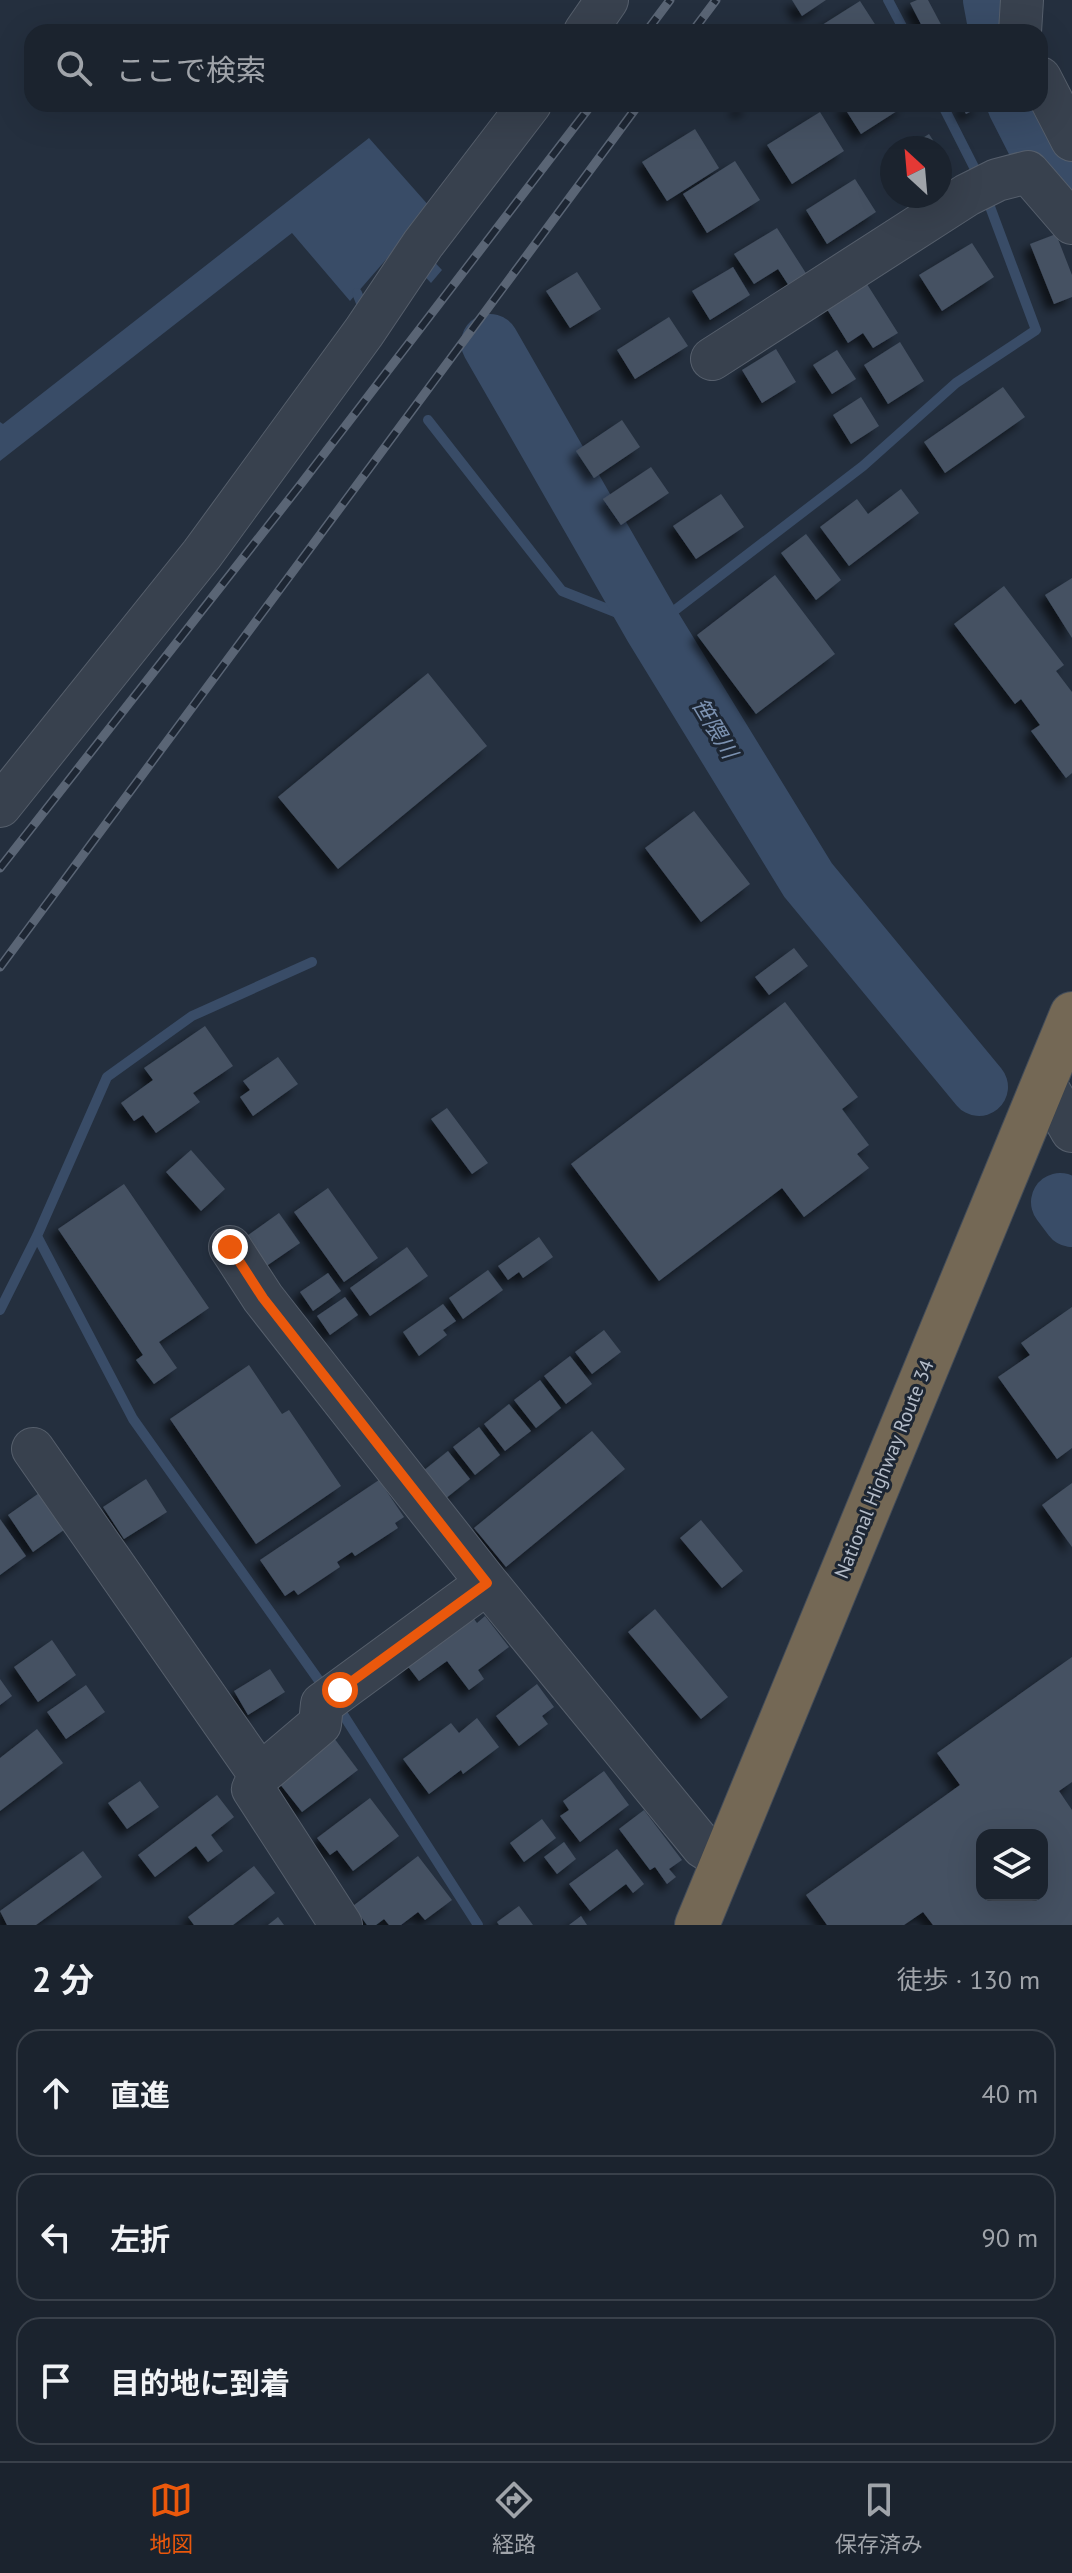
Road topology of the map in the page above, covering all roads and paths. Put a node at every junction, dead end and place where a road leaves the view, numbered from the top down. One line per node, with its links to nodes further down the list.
1 (607, 0): 3 (street)
2 (1022, 0): 4 (street)
3 (590, 24)
4 (1020, 24)
5 (1048, 94): 7 (street)
6 (524, 112): 10 (street)
7 (1072, 140)
8 (1072, 223): 9 (street)
9 (712, 359)
10 (0, 806)
11 (1072, 1014): 12 (highway, National Highway Route 34)
12 (1044, 1082): 13 (street); 18 (highway, National Highway Route 34)
13 (1072, 1131)
14 (230, 1247): 16 (street)
15 (33, 1449): 17 (street)
16 (487, 1583): 17 (street); 18 (street)
17 (260, 1775): 19 (street)
18 (724, 1860): 20 (highway, National Highway Route 34)
19 (341, 1925)
20 (697, 1925)

